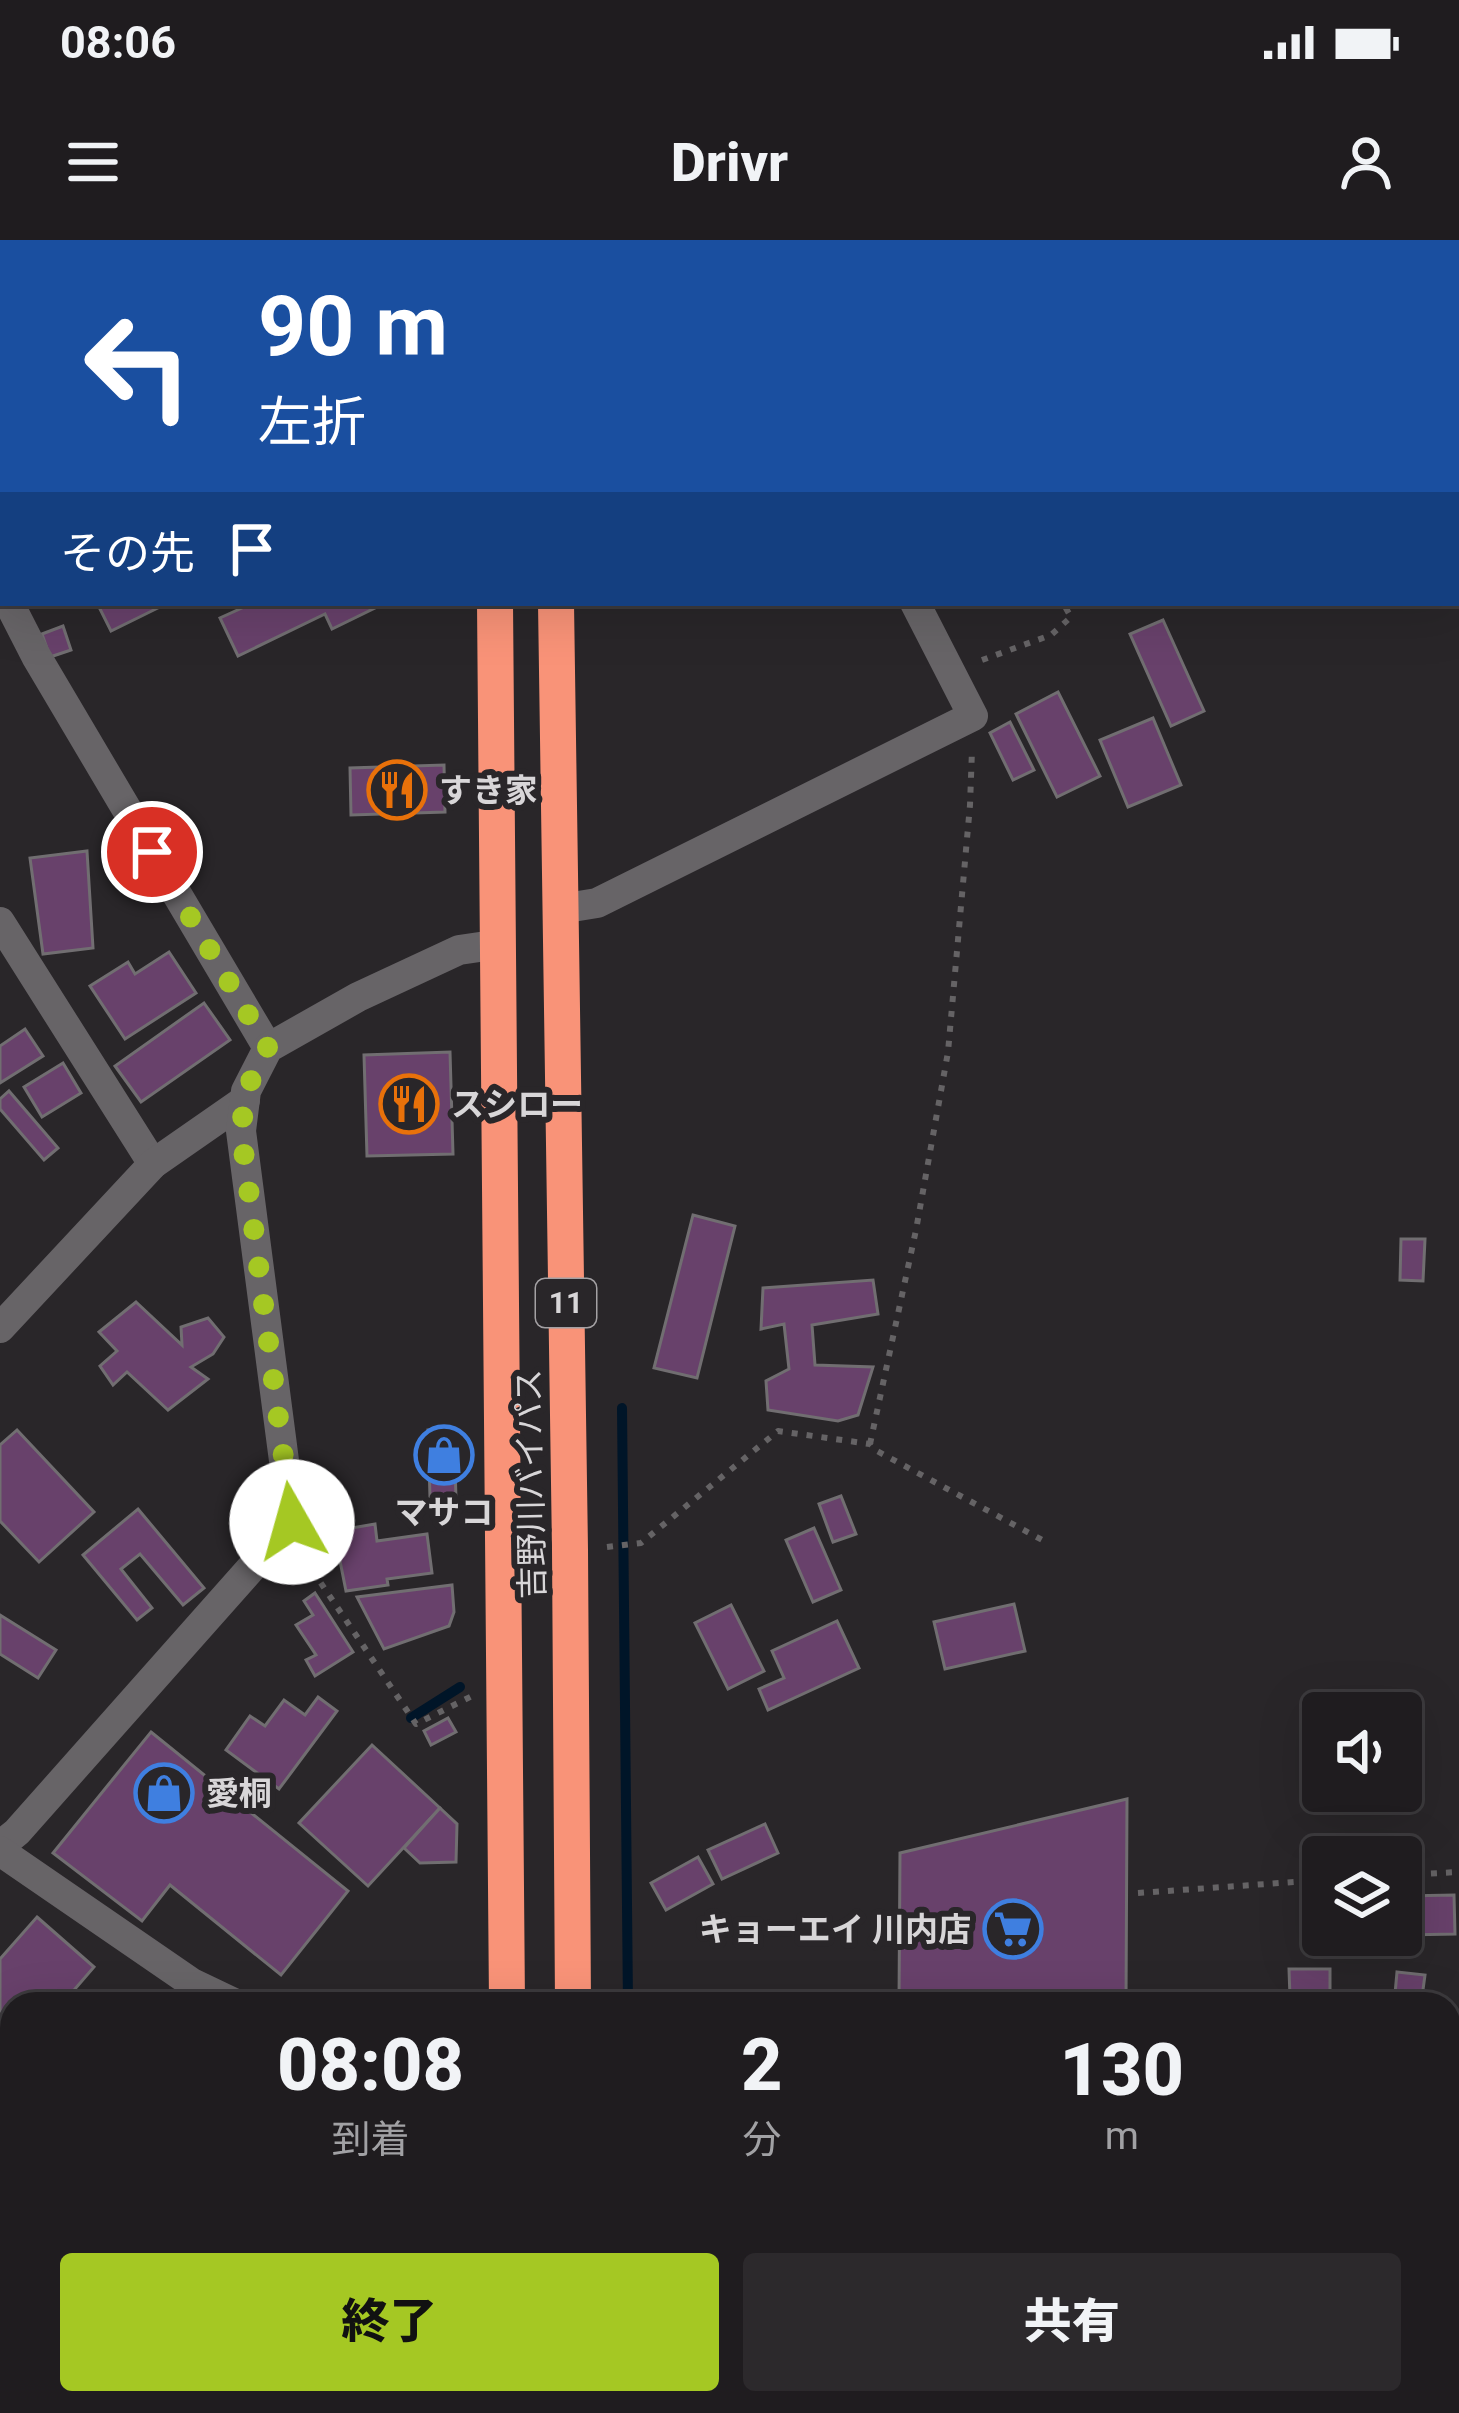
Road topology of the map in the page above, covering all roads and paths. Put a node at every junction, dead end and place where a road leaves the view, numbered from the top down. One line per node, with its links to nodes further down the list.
1 (11, 606): 11 (street)
2 (495, 606): 10 (highway, 吉野川バイパス / 11)
3 (556, 606): 8 (highway, 吉野川バイパス / 11)
4 (917, 606): 6 (street)
5 (1065, 606): 6 (path)
6 (950, 671): 7 (street)
7 (973, 716): 8 (street); 15 (path)
8 (560, 909): 27 (highway, 吉野川バイパス / 11)
9 (0, 922): 13 (street)
10 (500, 944): 11 (street); 26 (highway, 吉野川バイパス / 11)
11 (268, 1048): 12 (street)
12 (244, 1100): 13 (street); 16 (street)
13 (153, 1164): 14 (street)
14 (0, 1328)
15 (871, 1444): 17 (path); 18 (path)
16 (285, 1530): 19 (path); 20 (street)
17 (1046, 1541)
18 (613, 1546)
19 (473, 1695)
20 (0, 1849): 25 (street)
21 (1459, 1872): 22 (path)
22 (1422, 1874)
23 (1302, 1881): 24 (path)
24 (1138, 1893)
25 (211, 1992)
26 (507, 1992)
27 (573, 1992)

